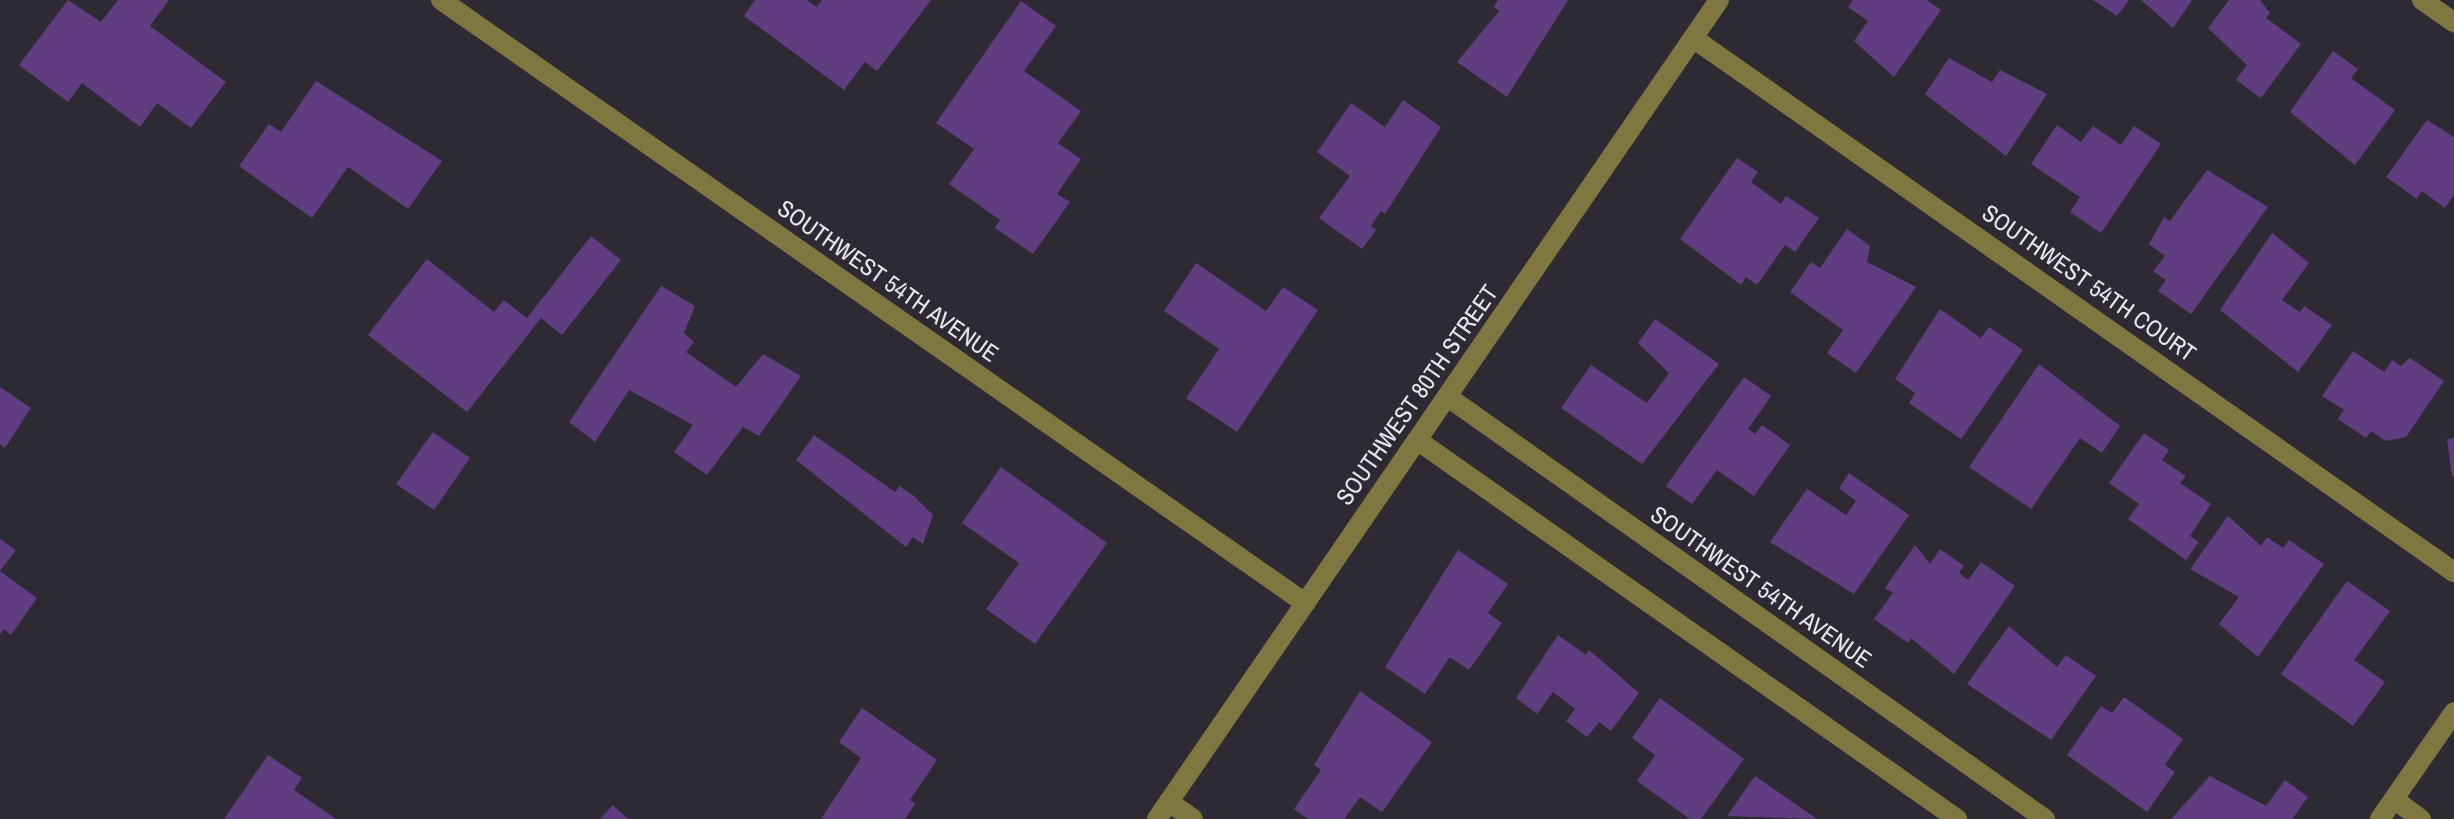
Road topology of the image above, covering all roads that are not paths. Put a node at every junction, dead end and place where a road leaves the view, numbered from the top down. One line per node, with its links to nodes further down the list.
1 (441, 0): 9 (street, SOUTHWEST 54TH AVENUE)
2 (1719, 0): 5 (street, SOUTHWEST 80TH STREET)
3 (2422, 0): 4 (street)
4 (2454, 22)
5 (1693, 38): 6 (street, SOUTHWEST 80TH STREET); 8 (street, SOUTHWEST 54TH COURT)
6 (1448, 397): 7 (street, SOUTHWEST 80TH STREET); 16 (street, SOUTHWEST 54TH AVENUE)
7 (1417, 440): 9 (street, SOUTHWEST 80TH STREET); 15 (street)
8 (2454, 572)
9 (1305, 603): 12 (street, SOUTHWEST 80TH STREET)
10 (2454, 712): 11 (street)
11 (2394, 799): 17 (street); 18 (street)
12 (1169, 802): 13 (street, SOUTHWEST 80TH STREET); 14 (street)
13 (1157, 819)
14 (1193, 819)
15 (1957, 819)
16 (2045, 819)
17 (2380, 819)
18 (2421, 819)

